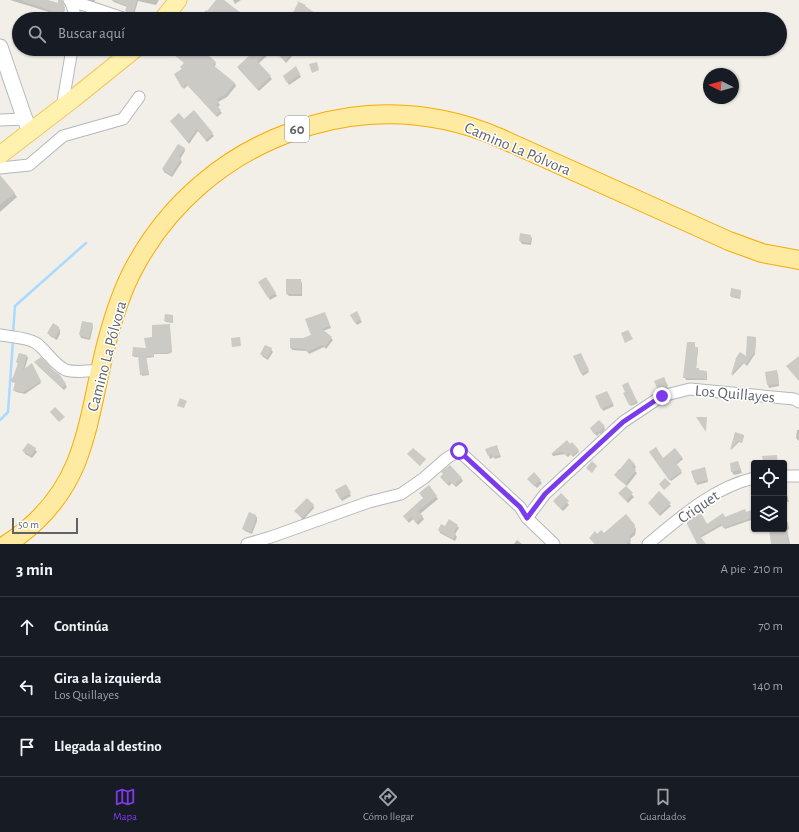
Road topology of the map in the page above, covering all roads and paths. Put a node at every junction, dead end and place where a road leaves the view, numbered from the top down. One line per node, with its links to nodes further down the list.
1 (70, 0): 3 (street); 4 (street)
2 (178, 0): 5 (main road)
3 (74, 12)
4 (105, 12)
5 (169, 12)
6 (0, 47): 12 (main road)
7 (71, 56): 10 (street)
8 (126, 56): 10 (main road)
9 (139, 97): 14 (street)
10 (62, 108): 12 (main road)
11 (0, 120): 12 (street)
12 (27, 125): 13 (main road)
13 (0, 155)
14 (0, 168)
15 (799, 260): 18 (highway, Camino La Pólvora / 60)
16 (799, 269): 25 (highway, Camino La Pólvora / 60)
17 (0, 335): 18 (street)
18 (100, 370): 24 (highway, Camino La Pólvora / 60)
19 (797, 398): 23 (street, Los Quillayes)
20 (787, 476): 21 (street)
21 (799, 476)
22 (751, 479): 28 (street, Criquet)
23 (527, 518): 26 (street); 27 (street)
24 (7, 544)
25 (27, 544)
26 (247, 544)
27 (554, 544)
28 (648, 544)

